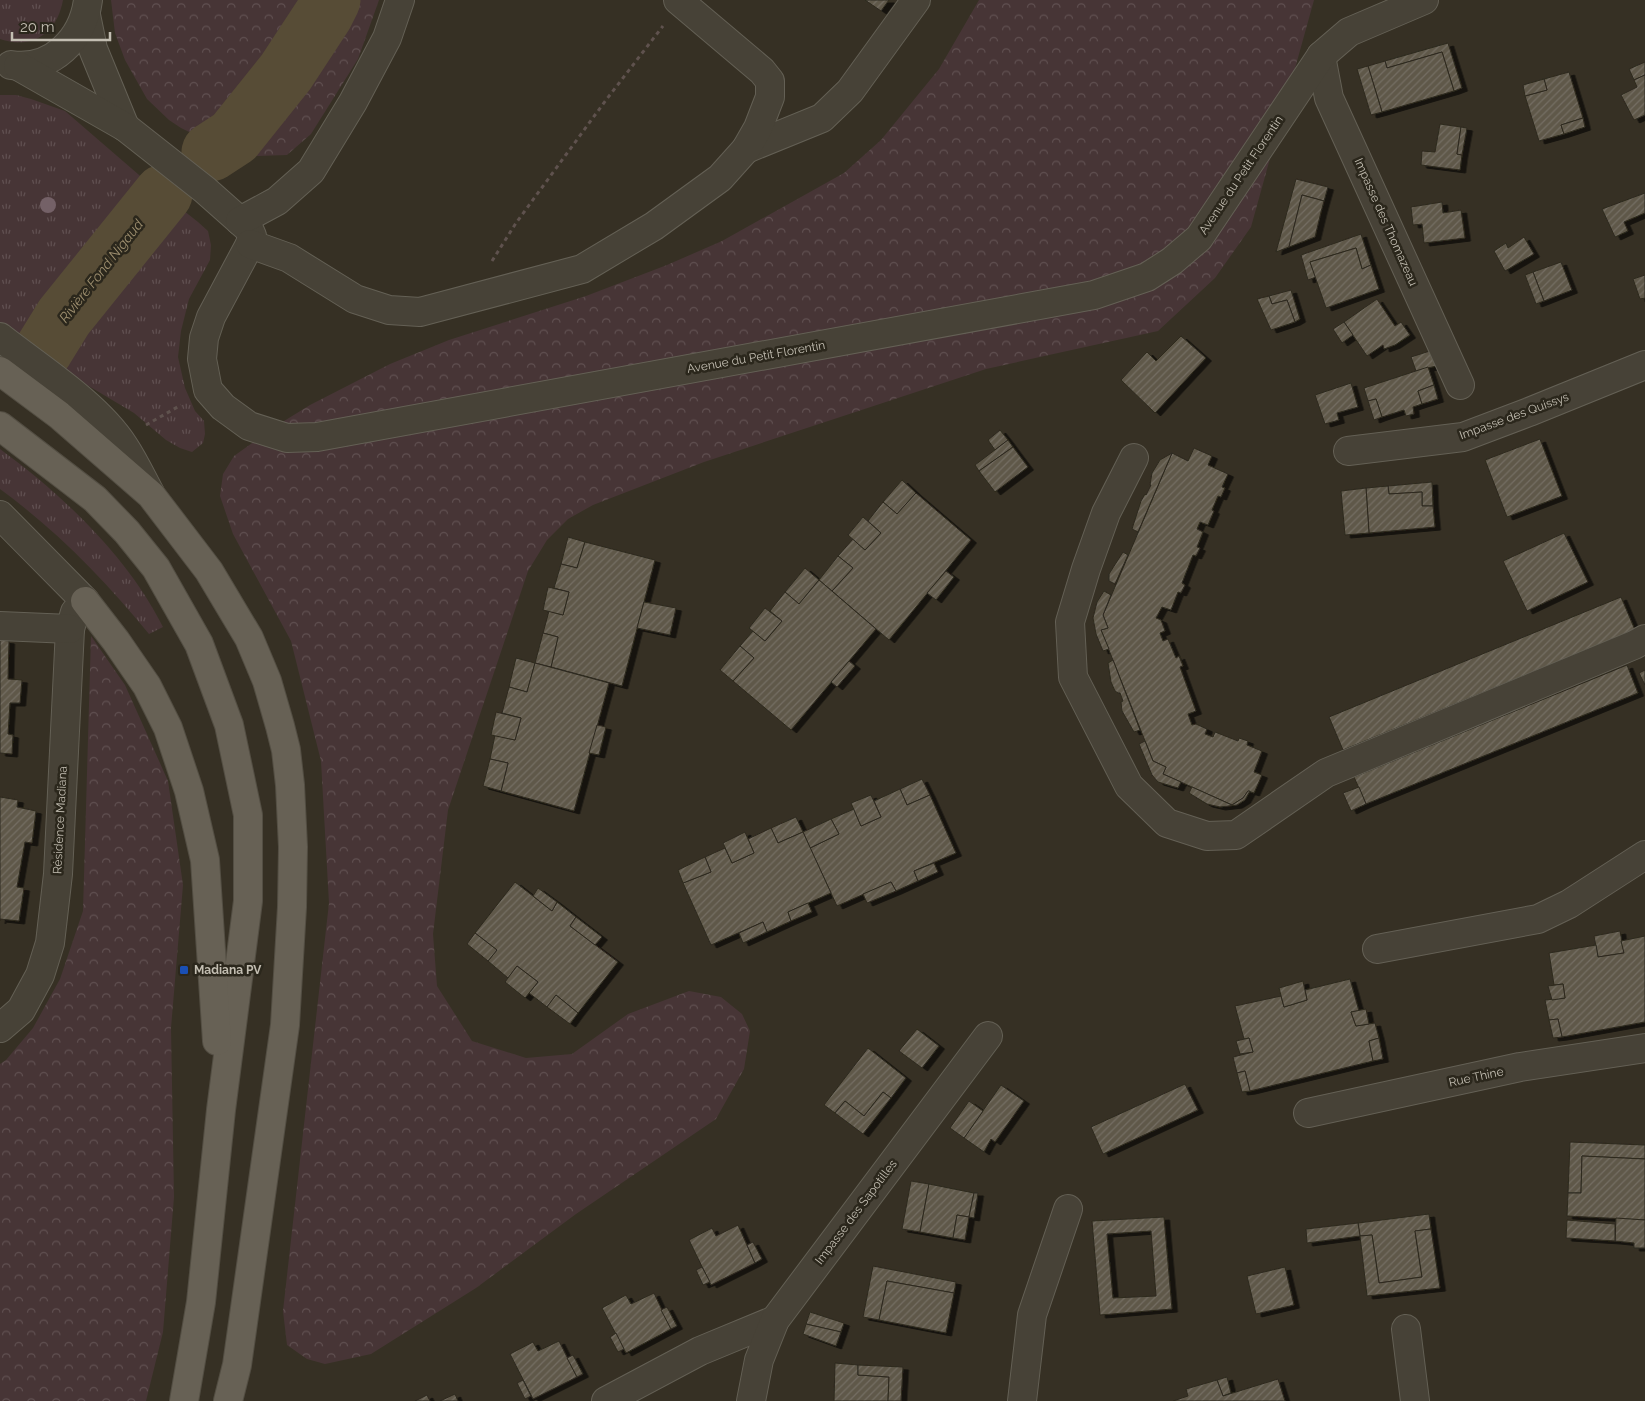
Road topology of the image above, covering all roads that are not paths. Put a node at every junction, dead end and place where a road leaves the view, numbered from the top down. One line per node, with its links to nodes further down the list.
1 (400, 0): 10 (street)
2 (916, 0): 9 (street)
3 (1424, 0): 6 (street, Avenue du Petit Florentin)
4 (680, 1): 9 (street)
5 (87, 7): 7 (street); 8 (street)
6 (1321, 56): 10 (street, Avenue du Petit Florentin); 14 (street, Impasse des Thomazeau)
7 (9, 65): 8 (street)
8 (125, 127): 10 (street)
9 (746, 150): 10 (street)
10 (245, 232)
11 (0, 337): 15 (street)
12 (1645, 365): 17 (street, Impasse des Quissys)
13 (0, 371): 15 (main road)
14 (1460, 385)
15 (66, 405): 19 (main road); 19 (street)
16 (0, 426): 30 (main road)
17 (1348, 450)
18 (1134, 458): 24 (street)
19 (151, 495): 36 (main road)
20 (0, 515): 21 (street)
21 (85, 601): 23 (street, Résidence Madiana); 30 (main road)
22 (0, 626): 23 (street)
23 (70, 629): 27 (street, Résidence Madiana)
24 (1645, 639)
25 (1645, 855): 26 (street)
26 (1376, 949)
27 (0, 1028)
28 (988, 1036): 33 (street, Impasse des Sapotilles)
29 (1645, 1048): 31 (street, Rue Thine)
30 (220, 1110): 35 (main road)
31 (1308, 1113)
32 (1068, 1209): 39 (street)
33 (775, 1320): 37 (street); 38 (street, Impasse des Sapotilles)
34 (1406, 1329): 40 (street)
35 (184, 1401)
36 (228, 1401)
37 (606, 1401)
38 (751, 1401)
39 (1022, 1401)
40 (1415, 1401)

